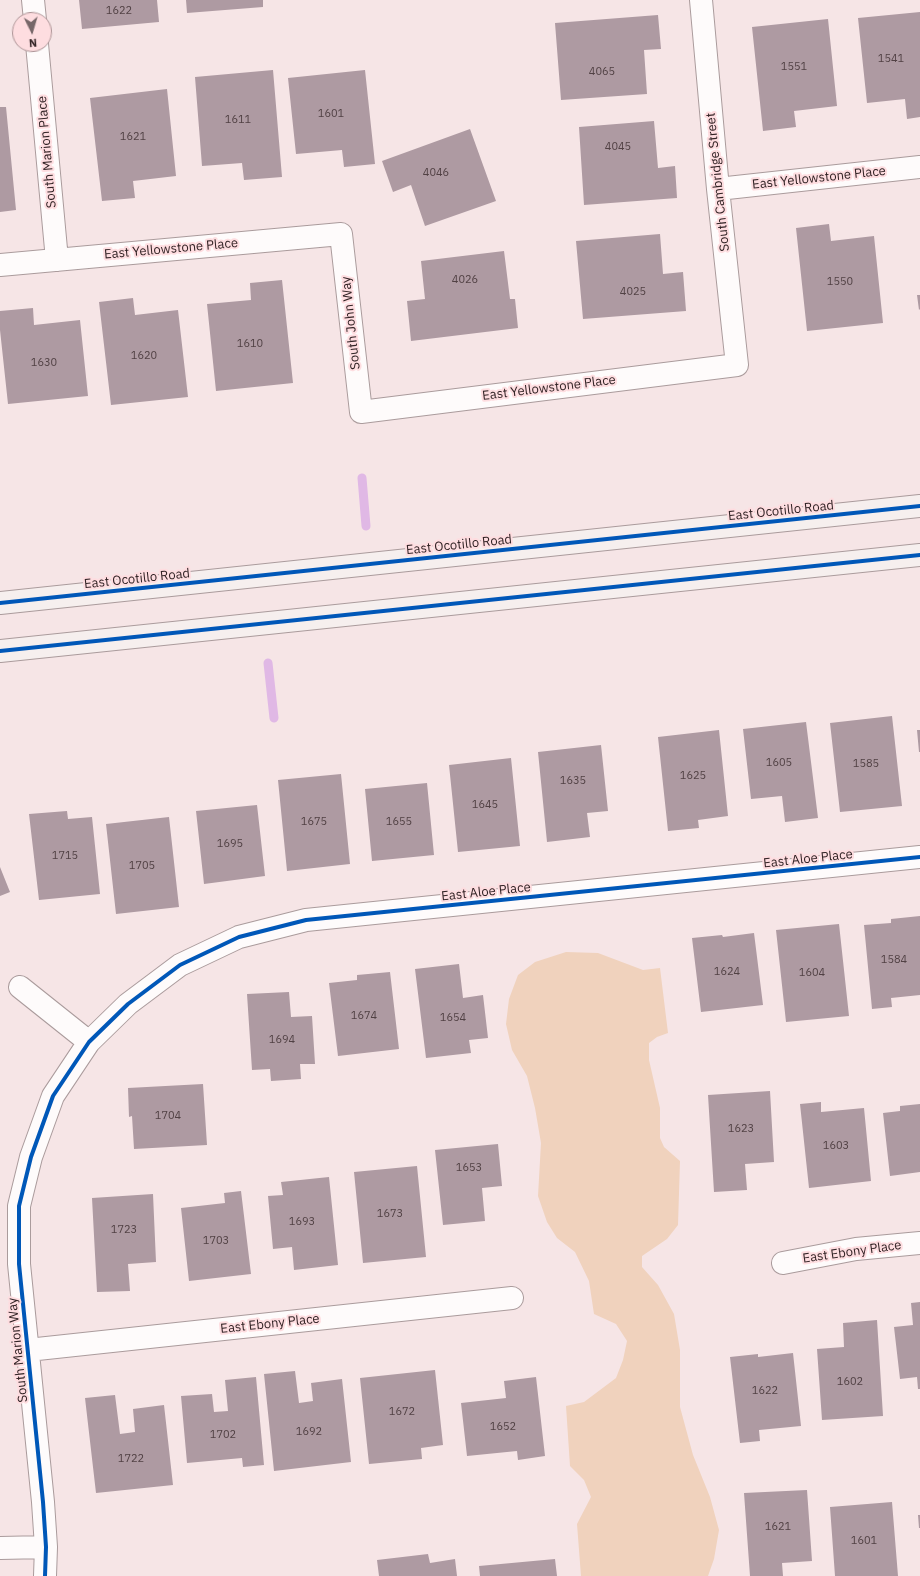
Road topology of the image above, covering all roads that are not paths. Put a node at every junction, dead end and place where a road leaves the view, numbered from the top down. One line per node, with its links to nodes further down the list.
1 (33, 0): 3 (street)
2 (701, 0): 6 (street, South Cambridge Street)
3 (34, 12)
4 (38, 52): 8 (street, South Marion Place)
5 (920, 167): 6 (street, East Yellowstone Place)
6 (718, 189): 10 (street, South Cambridge Street)
7 (341, 234): 8 (street, East Yellowstone Place); 11 (street, South John Way)
8 (57, 260): 9 (street, East Yellowstone Place)
9 (0, 265)
10 (737, 365): 11 (street, East Yellowstone Place)
11 (361, 412)
12 (920, 506): 14 (main road, East Ocotillo Road)
13 (920, 555): 15 (main road)
14 (0, 603)
15 (0, 651)
16 (920, 857): 18 (street, East Aloe Place)
17 (20, 987): 18 (street)
18 (89, 1042): 22 (street, South Marion Way)
19 (920, 1243): 20 (street, East Ebony Place)
20 (784, 1263)
21 (512, 1298): 22 (street, East Ebony Place)
22 (28, 1350): 23 (street, South Marion Way)
23 (46, 1547): 24 (street); 25 (street, South Marion Way)
24 (0, 1548)
25 (46, 1576)

